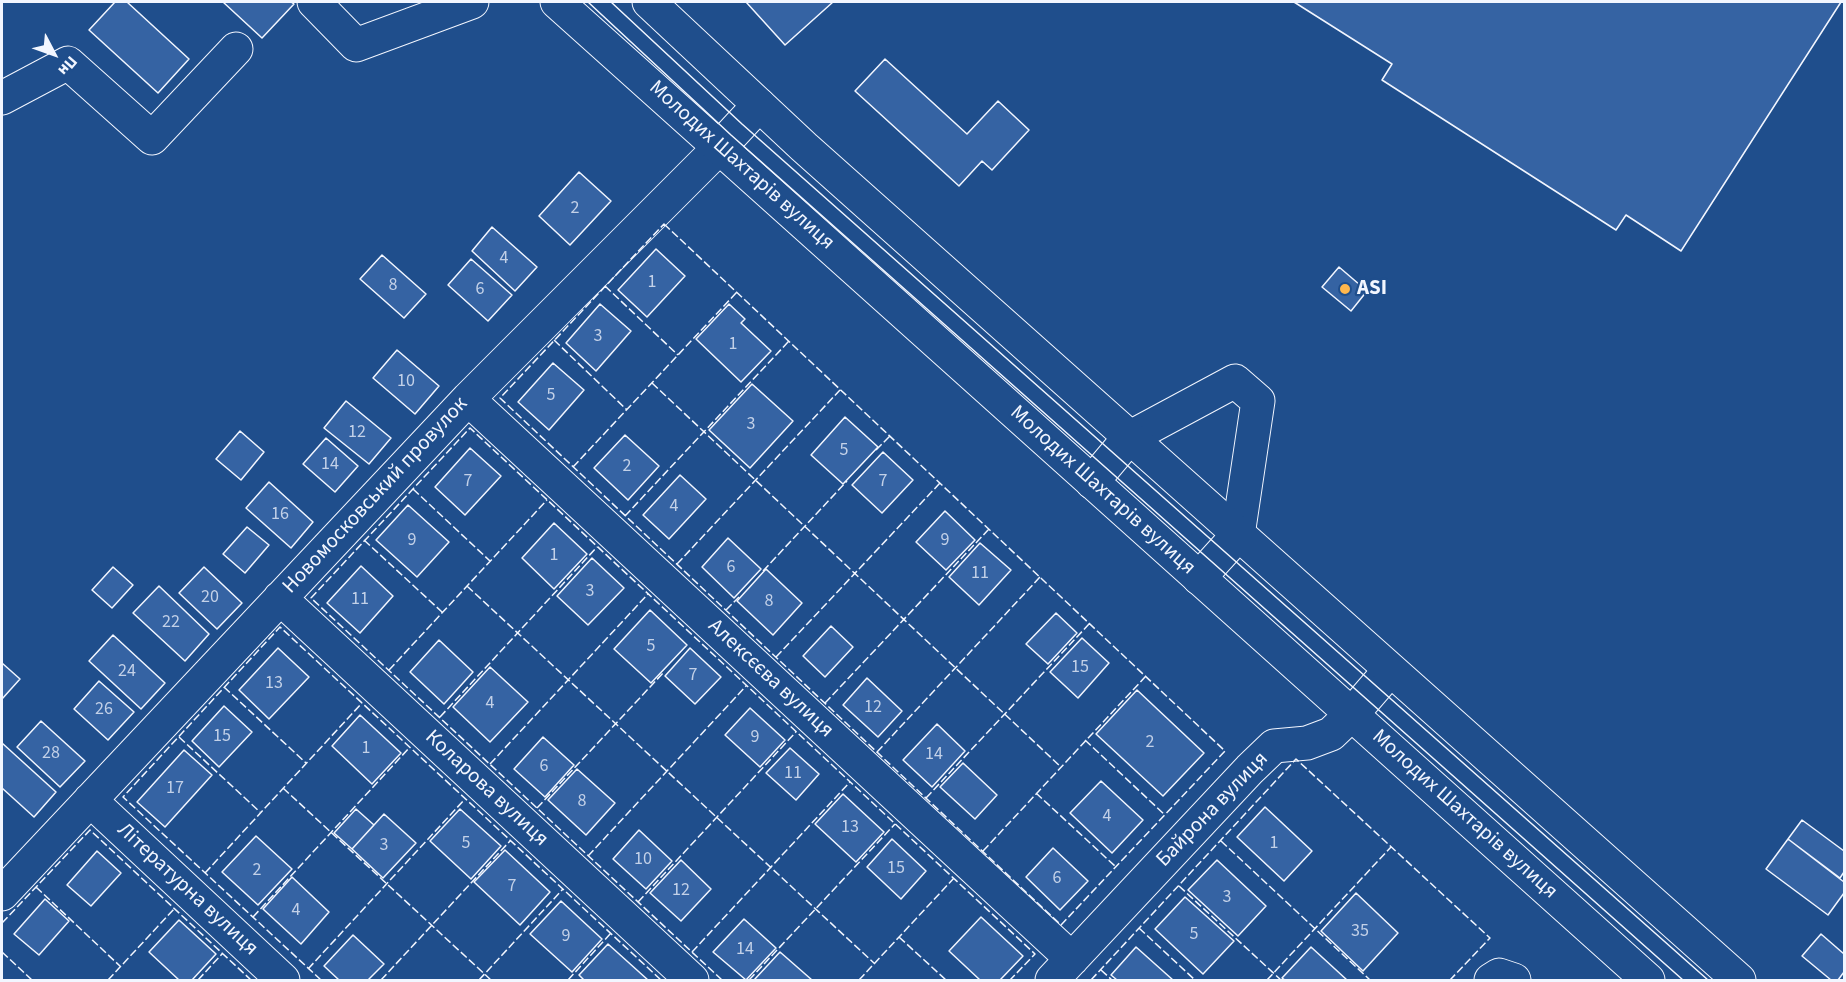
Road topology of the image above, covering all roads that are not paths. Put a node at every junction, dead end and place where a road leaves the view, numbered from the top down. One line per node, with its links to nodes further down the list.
1 (314, 2): 2 (street)
2 (472, 2)
3 (557, 2): 8 (street, Молодих Шахтарів вулиця)
4 (649, 2): 7 (street)
5 (236, 49): 6 (street)
6 (2, 98)
7 (759, 105): 8 (street, Новомосковський провулок); 10 (street)
8 (720, 147): 9 (street, Новомосковський провулок); 11 (street, Молодих Шахтарів вулиця)
9 (468, 399): 14 (street, Новомосковський провулок); 19 (street, Алексєєва вулиця)
10 (1129, 438): 11 (street); 12 (street); 12 (street)
11 (1092, 482): 13 (street, Молодих Шахтарів вулиця)
12 (1238, 535): 13 (street); 15 (street)
13 (1199, 578): 16 (street, Молодих Шахтарів вулиця)
14 (280, 597): 17 (street, Новомосковський провулок); 21 (street, Коларова вулиця)
15 (1390, 670): 16 (street, Байрона вулиця); 25 (street)
16 (1352, 714): 19 (street, Байрона вулиця); 24 (street, Молодих Шахтарів вулиця)
17 (90, 800): 18 (street, Новомосковський провулок); 20 (street, Літературна вулиця)
18 (2, 894)
19 (1062, 970)
20 (284, 981)
21 (692, 981)
22 (1491, 981): 23 (street)
23 (1514, 981)
24 (1648, 981)
25 (1739, 981)

